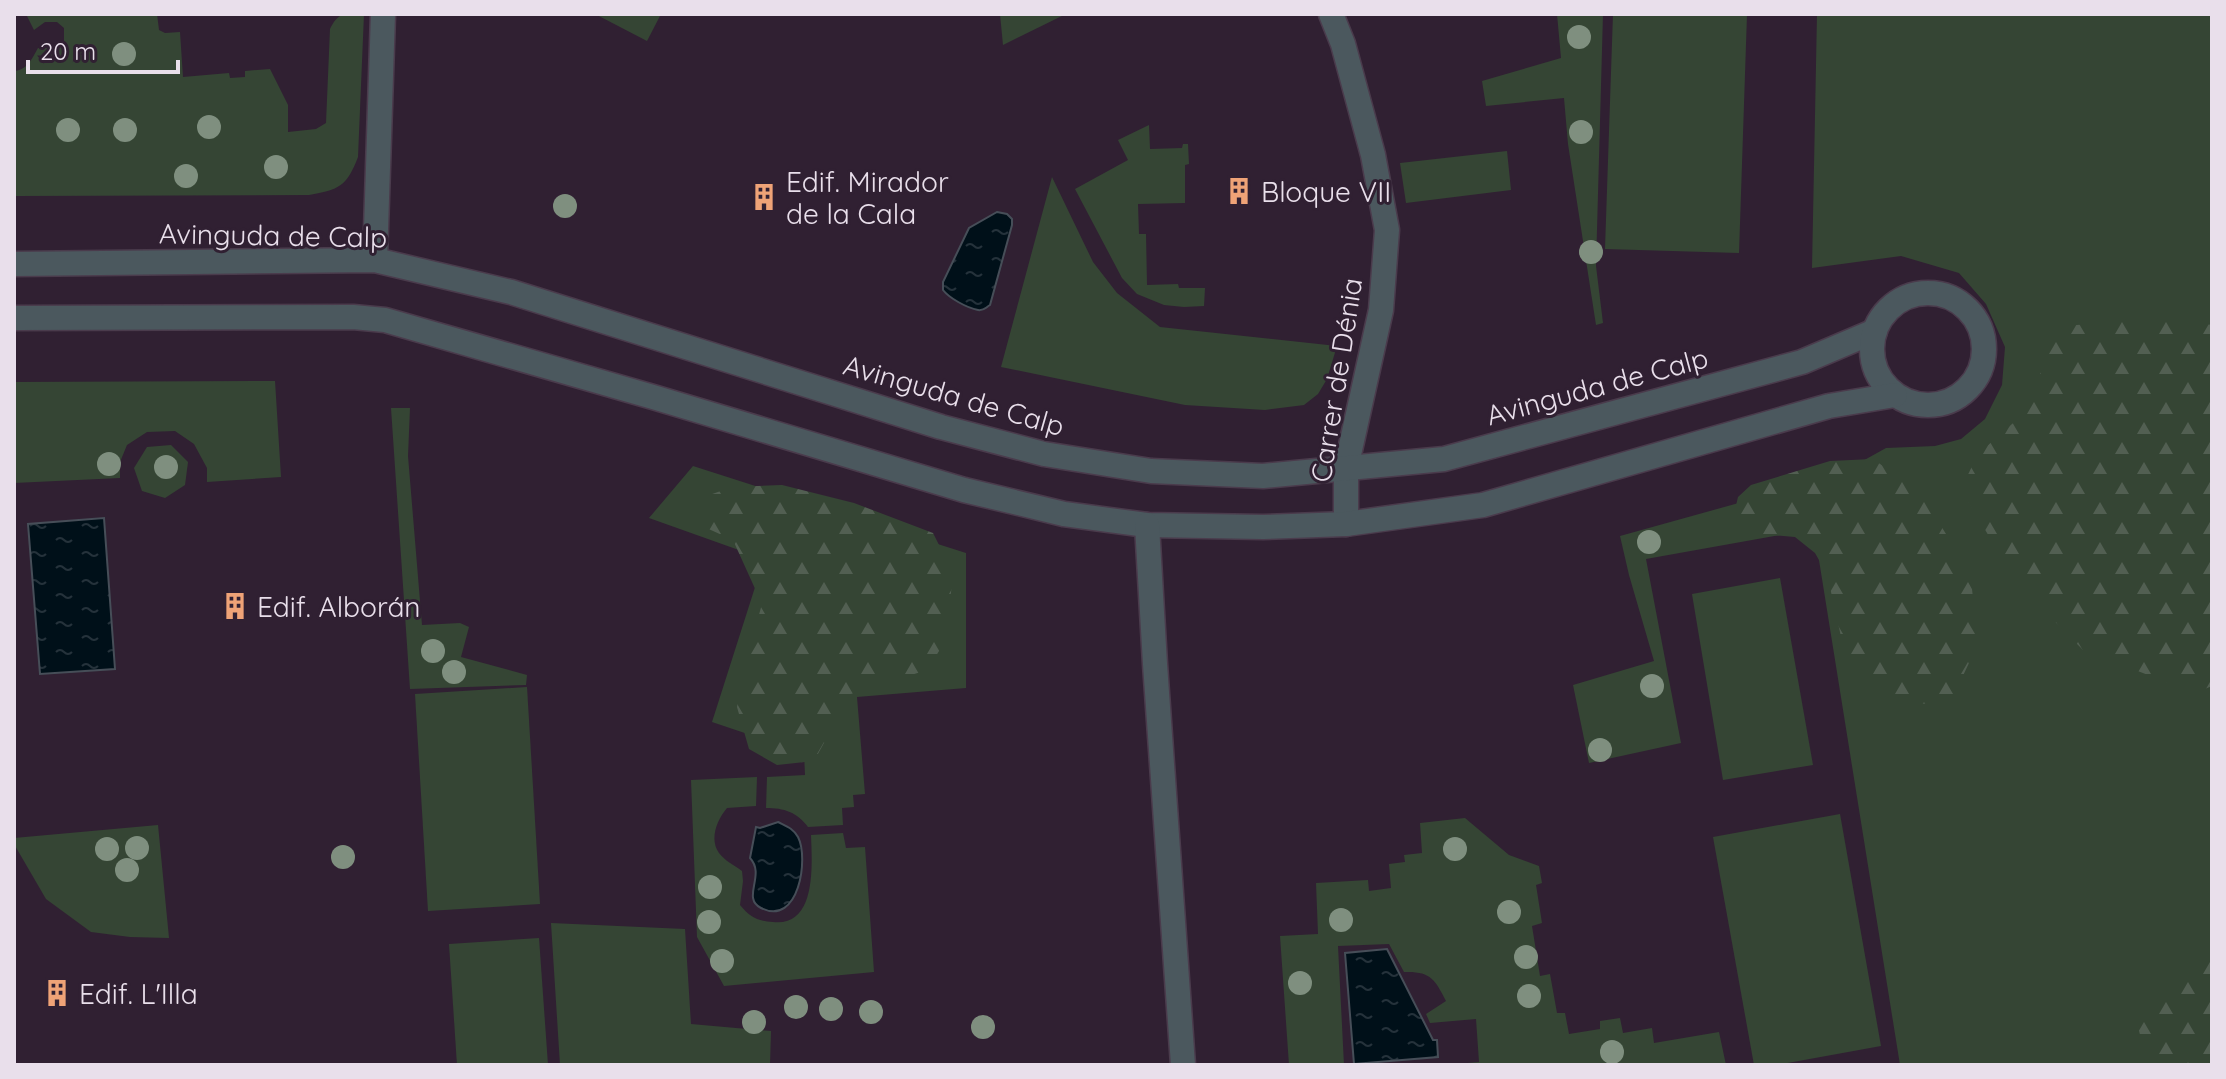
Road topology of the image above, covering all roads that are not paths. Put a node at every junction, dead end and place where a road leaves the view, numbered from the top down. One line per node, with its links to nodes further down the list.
1 (383, 14): 3 (street)
2 (1331, 14): 8 (street, Carrer de Dénia)
3 (375, 260): 4 (street, Avinguda de Calp); 8 (street, Avinguda de Calp)
4 (14, 264)
5 (14, 318): 10 (street)
6 (1875, 331): 7 (street); 7 (street); 8 (street, Avinguda de Calp)
7 (1895, 395): 9 (street)
8 (1346, 468): 9 (street, Carrer de Dénia)
9 (1346, 524): 10 (street)
10 (1147, 525): 11 (street)
11 (1183, 1065)

